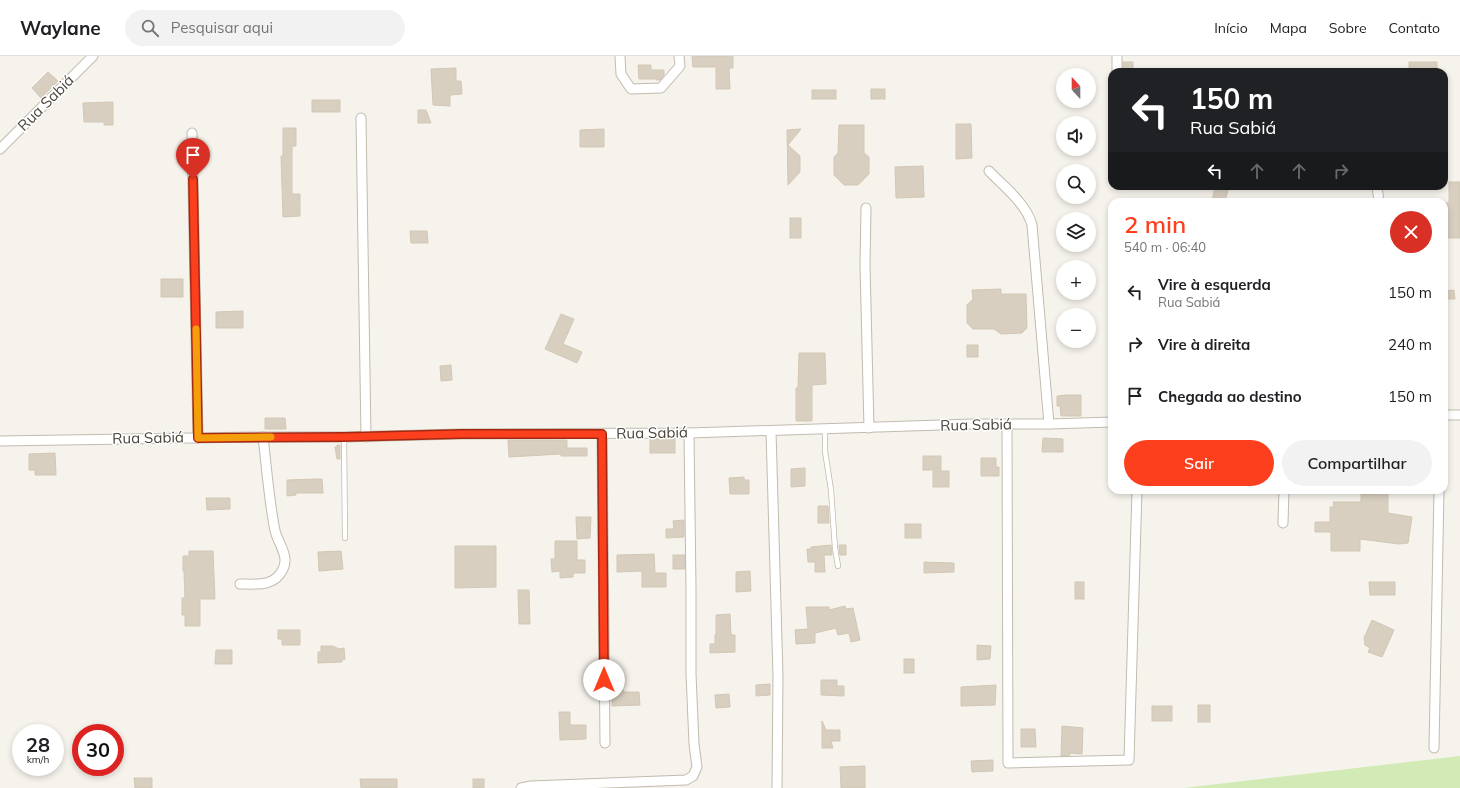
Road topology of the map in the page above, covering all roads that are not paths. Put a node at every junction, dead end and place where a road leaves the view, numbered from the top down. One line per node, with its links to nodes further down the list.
1 (93, 56): 8 (street, Rua Sabiá)
2 (620, 56): 3 (street)
3 (679, 56)
4 (1117, 56): 5 (street)
5 (1117, 68)
6 (361, 118): 23 (street)
7 (192, 133): 24 (street)
8 (0, 149)
9 (989, 171): 15 (street)
10 (866, 208): 16 (street)
11 (1448, 415): 12 (street)
12 (1460, 415)
13 (1108, 422): 15 (street, Rua Sabiá)
14 (1006, 424): 15 (street, Rua Sabiá); 16 (street, Rua Sabiá); 26 (street)
15 (1048, 424)
16 (870, 428): 17 (street, Rua Sabiá)
17 (825, 429): 18 (street, Rua Sabiá); 31 (lane)
18 (771, 431): 19 (street, Rua Sabiá); 36 (street)
19 (689, 433): 20 (street, Rua Sabiá); 35 (street)
20 (602, 434): 23 (street, Rua Sabiá); 33 (street)
21 (263, 437): 22 (street, Rua Sabiá); 24 (street, Rua Sabiá); 32 (street)
22 (344, 437): 23 (street, Rua Sabiá); 30 (lane)
23 (366, 437)
24 (198, 438): 25 (street, Rua Sabiá)
25 (0, 441)
26 (1137, 494)
27 (1284, 494): 29 (street)
28 (1439, 494): 34 (street)
29 (1283, 523)
30 (345, 538)
31 (838, 566)
32 (240, 584)
33 (605, 743)
34 (1434, 748)
35 (521, 788)
36 (777, 788)

